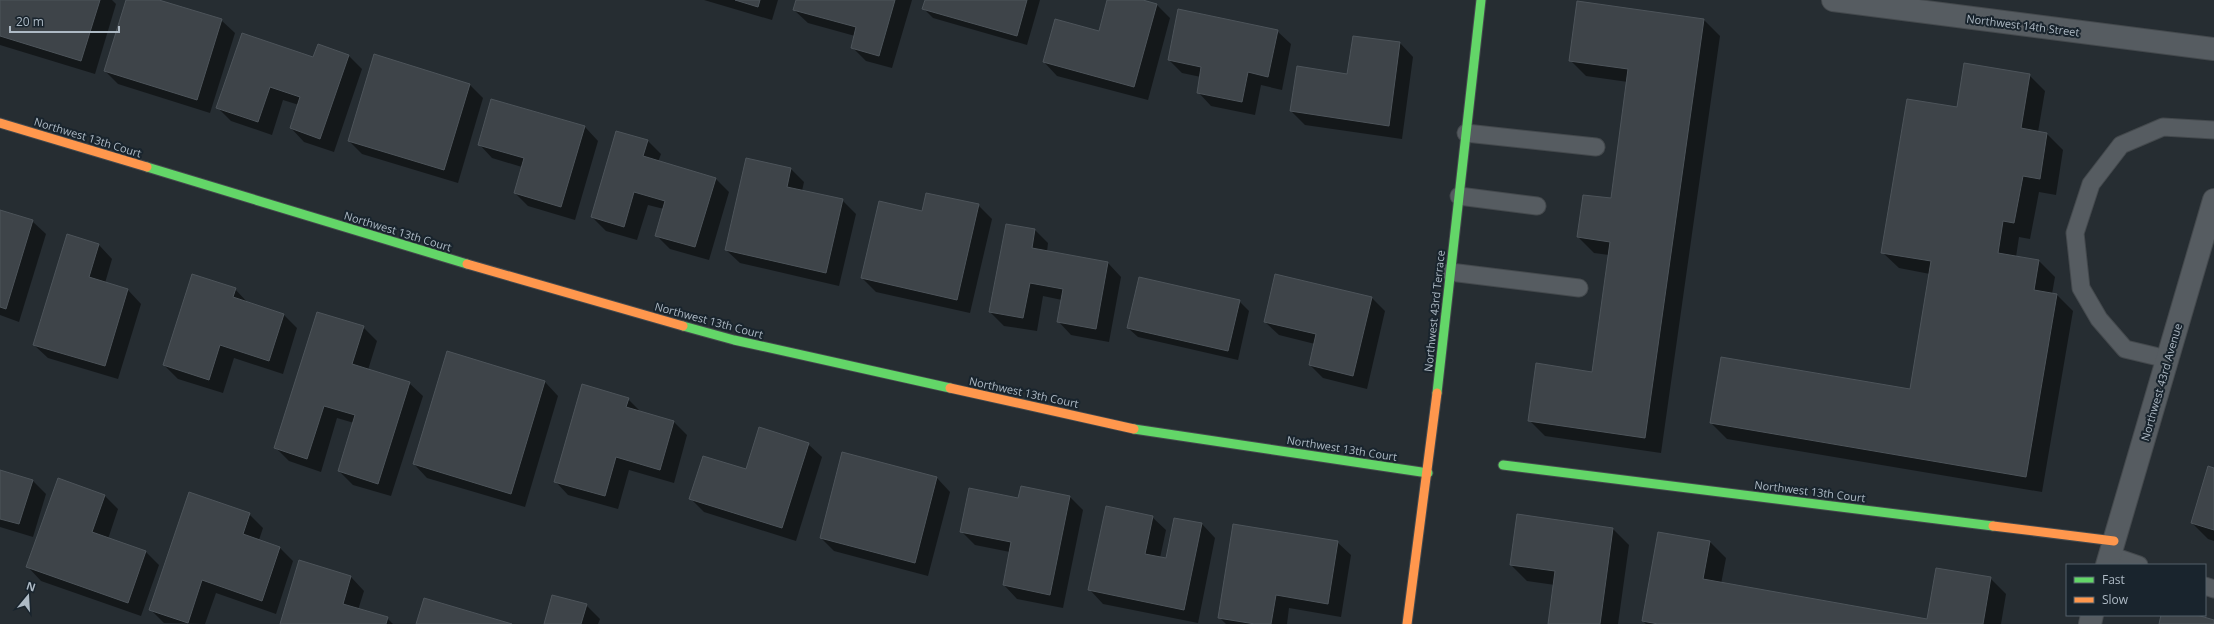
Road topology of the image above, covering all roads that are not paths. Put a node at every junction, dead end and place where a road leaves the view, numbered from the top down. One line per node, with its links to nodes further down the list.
1 (1481, 0): 6 (street, Northwest 43rd Terrace)
2 (1833, 0): 3 (street, Northwest 14th Street)
3 (2214, 49)
4 (0, 123): 15 (street, Northwest 13th Court)
5 (2214, 130): 13 (lane)
6 (1466, 133): 7 (lane); 8 (street, Northwest 43rd Terrace)
7 (1596, 147)
8 (1459, 196): 10 (lane); 11 (street, Northwest 43rd Terrace)
9 (2214, 200): 13 (street, Northwest 43rd Avenue)
10 (1537, 206)
11 (1450, 272): 12 (lane); 15 (street, Northwest 43rd Terrace)
12 (1579, 288)
13 (2168, 359): 16 (street, Northwest 43rd Avenue)
14 (1503, 465): 16 (street, Northwest 13th Court)
15 (1428, 473): 18 (street, Northwest 43rd Terrace)
16 (2110, 554): 17 (lane)
17 (2136, 564)
18 (1407, 624)

